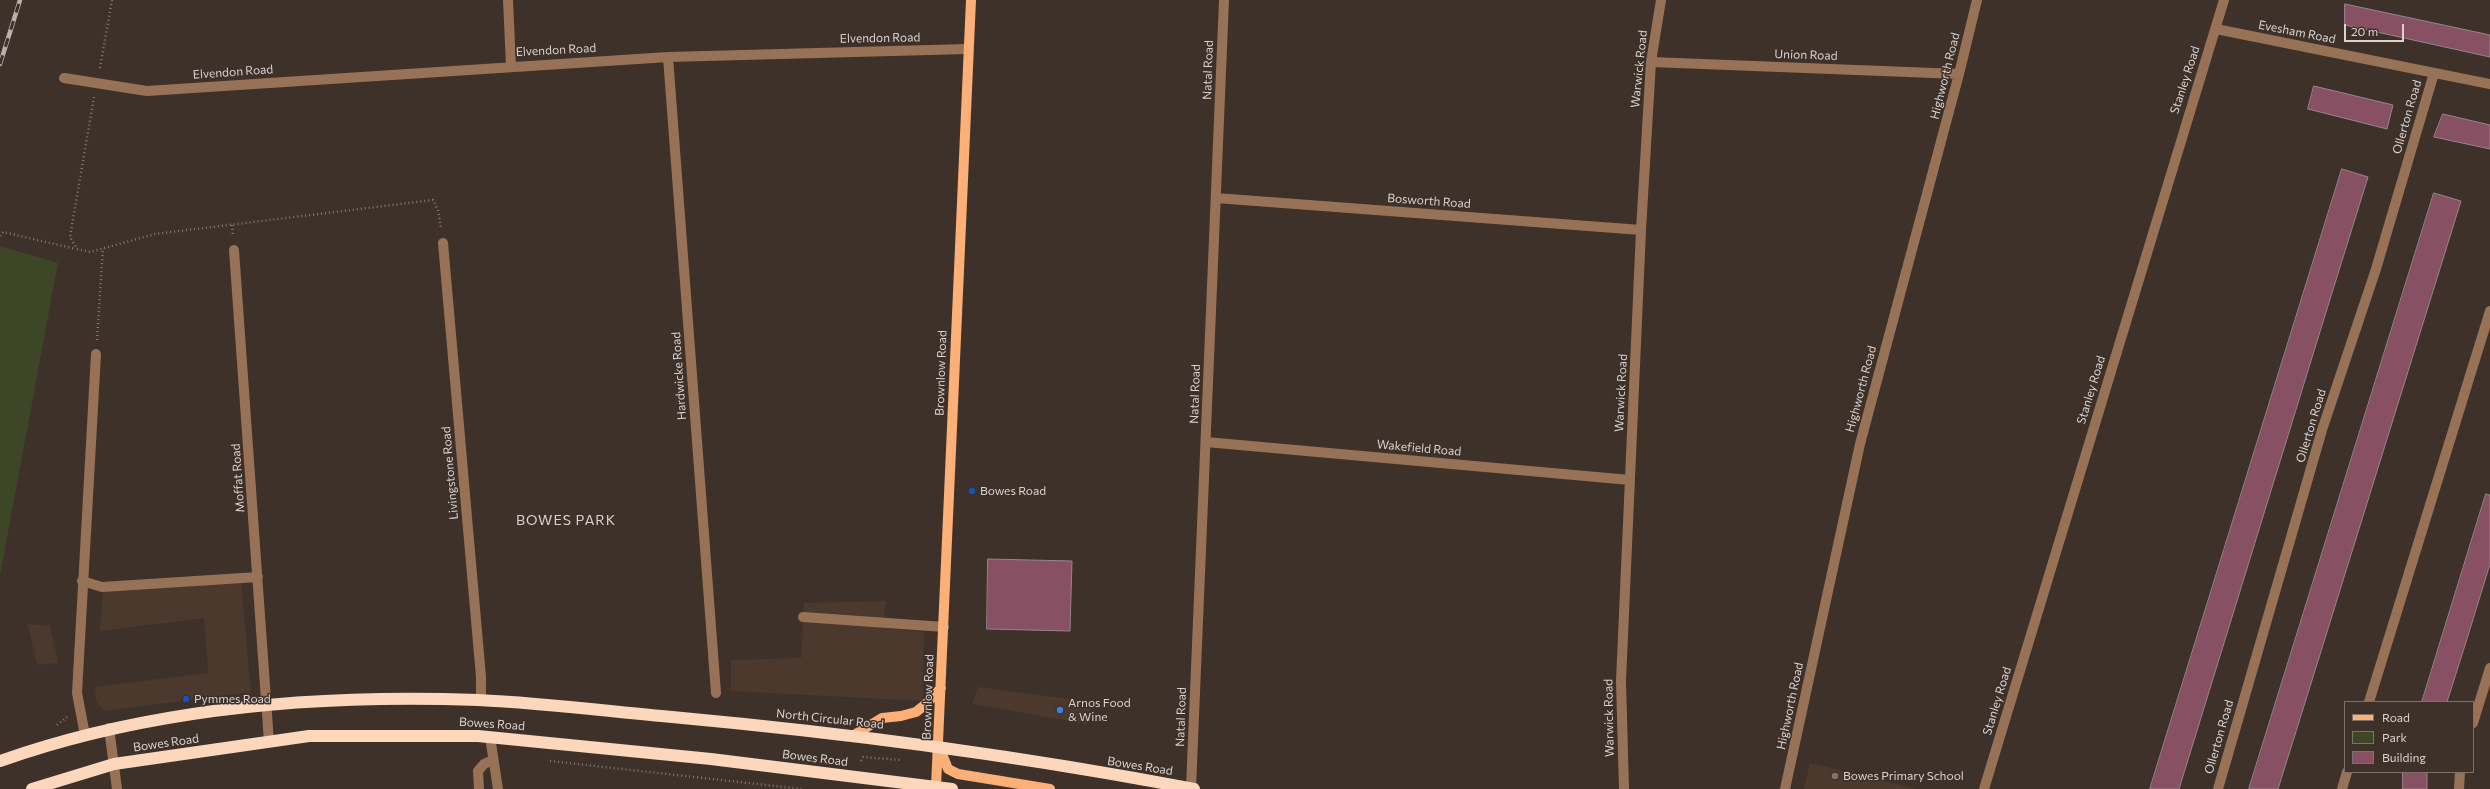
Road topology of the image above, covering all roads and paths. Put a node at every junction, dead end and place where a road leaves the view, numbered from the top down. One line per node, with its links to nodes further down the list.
1 (112, 0): 16 (path)
2 (508, 0): 12 (street)
3 (971, 0): 9 (main road, Brownlow Road)
4 (1224, 0): 18 (street, Natal Road)
5 (1661, 0): 11 (street, Warwick Road)
6 (1977, 0): 14 (street, Highworth Road)
7 (2224, 0): 8 (street, Stanley Road)
8 (2216, 29): 13 (street, Evesham Road); 66 (street, Stanley Road)
9 (967, 49): 10 (street, Elvendon Road); 32 (main road, Brownlow Road)
10 (668, 57): 12 (street, Elvendon Road); 35 (street, Hardwicke Road)
11 (1651, 62): 14 (street, Union Road); 19 (street, Warwick Road)
12 (511, 66): 16 (street, Elvendon Road)
13 (2434, 73): 17 (street, Evesham Road); 67 (street, Ollerton Road)
14 (1959, 74): 65 (street, Highworth Road)
15 (64, 78): 16 (street, Elvendon Road)
16 (97, 83): 23 (path)
17 (2490, 84)
18 (1216, 198): 19 (street, Bosworth Road); 27 (street, Natal Road)
19 (1641, 230): 28 (street, Warwick Road)
20 (0, 236): 23 (path)
21 (443, 243): 22 (path); 36 (street, Livingstone Road)
22 (103, 248): 23 (path); 26 (path)
23 (76, 249)
24 (234, 250): 29 (street, Moffat Road)
25 (2490, 311): 37 (street)
26 (96, 354): 30 (street)
27 (1206, 442): 28 (street, Wakefield Road); 63 (street, Natal Road)
28 (1630, 480): 64 (street, Warwick Road)
29 (258, 577): 30 (street); 38 (street, Moffat Road)
30 (82, 581): 42 (street)
31 (803, 617): 32 (street)
32 (944, 627): 34 (main road, Brownlow Road)
33 (2490, 668): 39 (street)
34 (941, 688): 43 (main road); 46 (main road, Brownlow Road)
35 (716, 693)
36 (481, 700): 38 (highway, Bowes Road); 40 (highway, Bowes Road)
37 (2369, 701)
38 (266, 703): 41 (highway, Bowes Road); 45 (street, Moffat Road)
39 (2474, 720)
40 (718, 721): 43 (highway, North Circular Road)
41 (109, 728): 42 (highway, Bowes Road); 50 (street)
42 (85, 735): 49 (highway, Bowes Road)
43 (854, 735): 46 (highway, North Circular Road)
44 (490, 737): 45 (highway, Bowes Road); 47 (street); 55 (highway, Bowes Road)
45 (269, 742): 50 (highway, Bowes Road)
46 (939, 748): 55 (main road, Brownlow Road); 62 (main road); 63 (highway, Bowes Road)
47 (493, 760): 58 (street); 59 (street)
48 (905, 760): 51 (path)
49 (0, 761)
50 (114, 764): 56 (highway, Bowes Road); 57 (street)
51 (859, 765)
52 (592, 766): 60 (path)
53 (2348, 773): 68 (street)
54 (2460, 773): 69 (street)
55 (936, 788): 61 (highway, Bowes Road)
56 (32, 789)
57 (117, 789)
58 (479, 789)
59 (498, 789)
60 (802, 789)
61 (952, 789)
62 (1050, 789)
63 (1193, 789)
64 (1624, 789)
65 (1785, 789)
66 (1984, 789)
67 (2218, 789)
68 (2342, 789)
69 (2459, 789)

